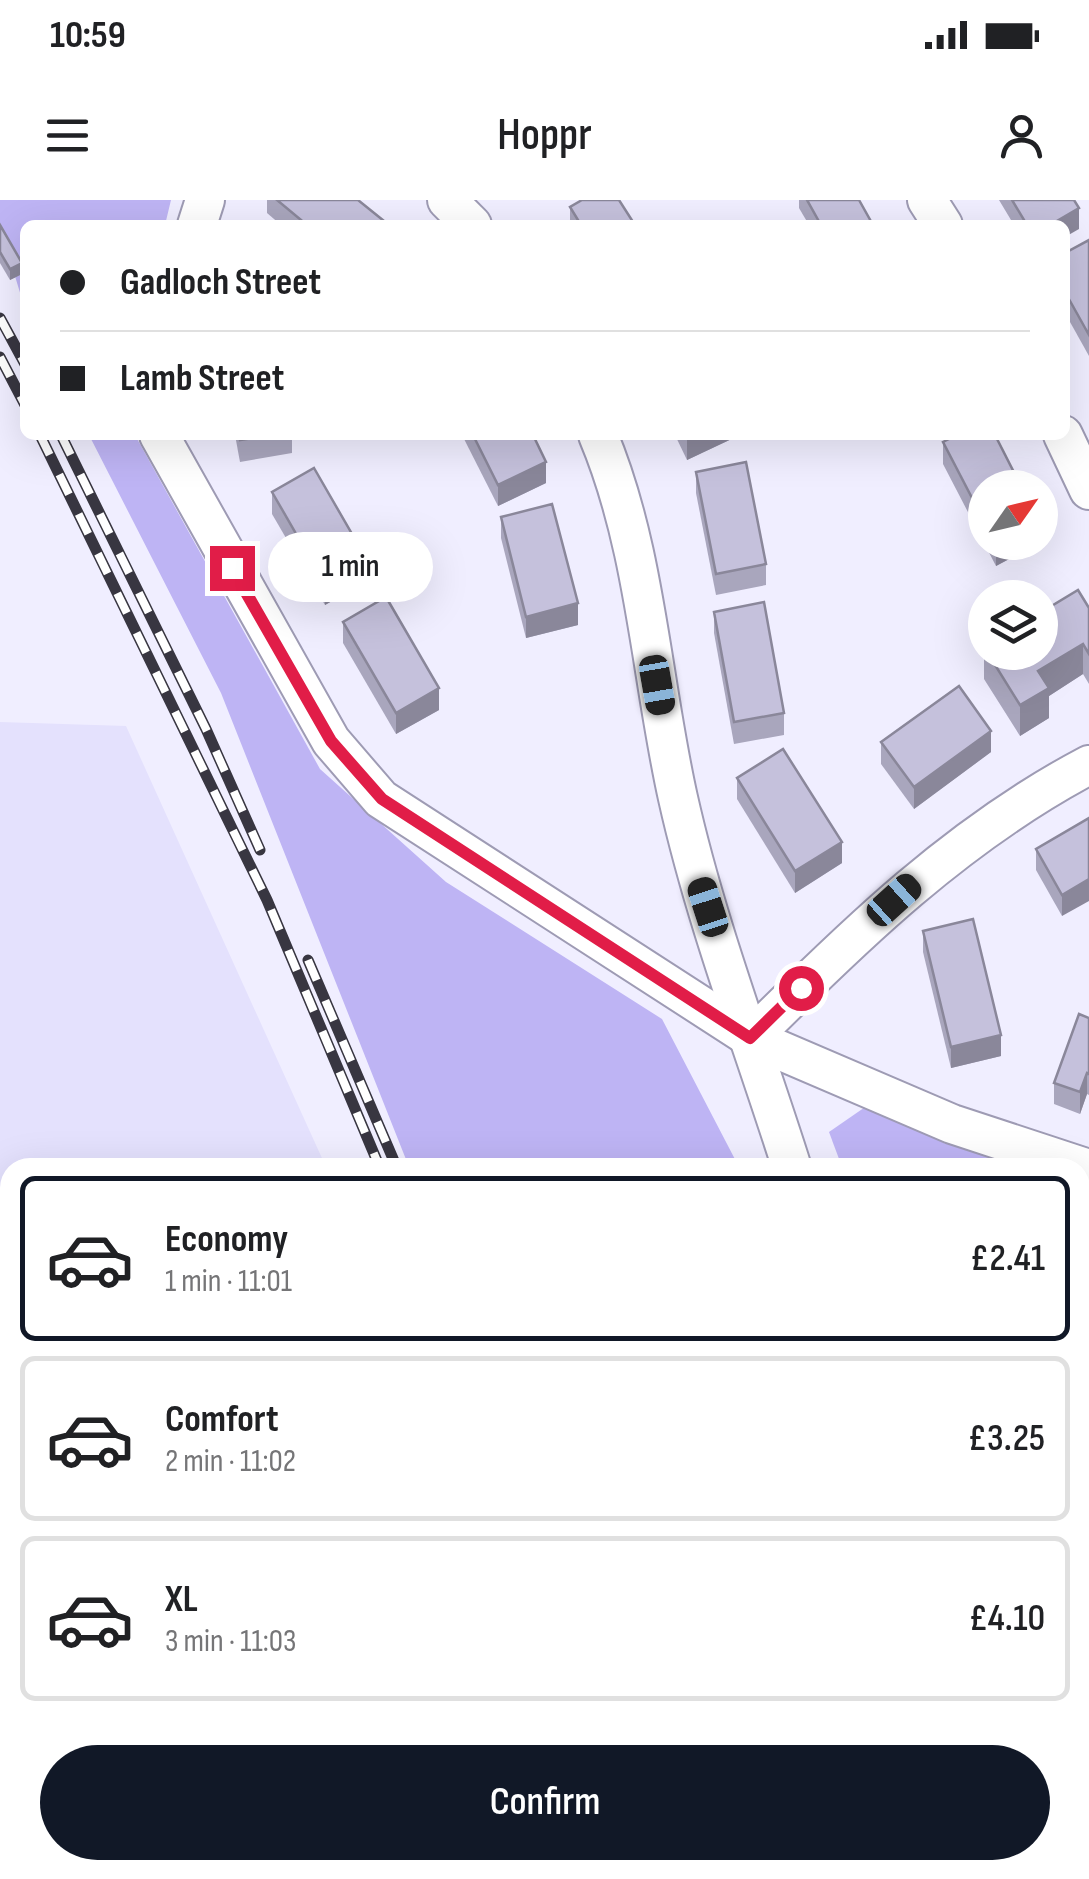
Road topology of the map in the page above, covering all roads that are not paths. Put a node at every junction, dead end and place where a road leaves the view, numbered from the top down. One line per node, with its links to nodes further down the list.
1 (447, 200): 2 (street)
2 (467, 220)
3 (162, 440): 8 (street)
4 (599, 440): 8 (street)
5 (1064, 440): 6 (street)
6 (1089, 490)
7 (1089, 765): 8 (street)
8 (750, 1038): 9 (street); 10 (street)
9 (789, 1158)
10 (1056, 1158)

